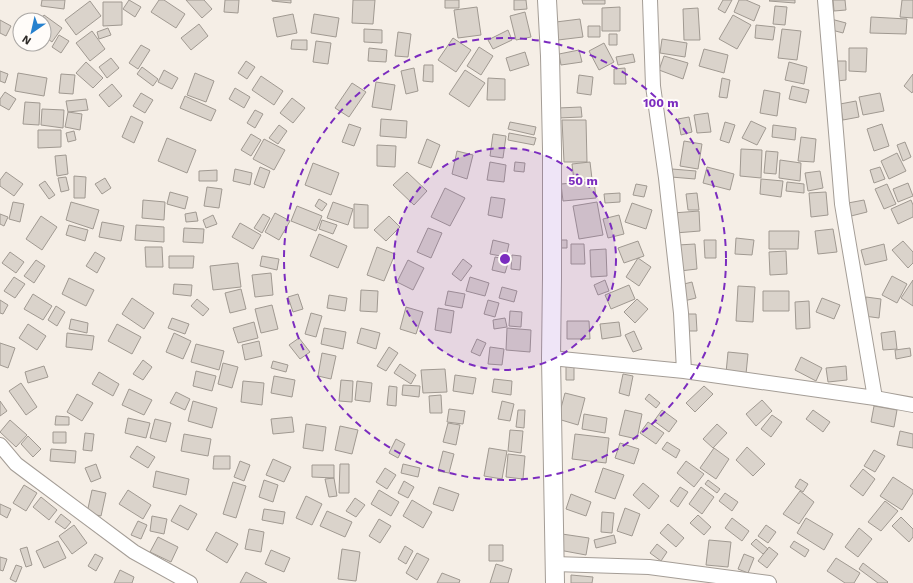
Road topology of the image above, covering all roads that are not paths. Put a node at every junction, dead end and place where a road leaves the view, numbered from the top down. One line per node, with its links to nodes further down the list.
1 (547, 0): 4 (street)
2 (650, 0): 5 (street)
3 (825, 0): 6 (street)
4 (551, 358): 5 (street); 9 (street)
5 (684, 371): 6 (street)
6 (875, 398): 7 (street)
7 (913, 405)
8 (0, 445): 10 (street)
9 (554, 564): 11 (street); 12 (street)
10 (190, 583)
11 (555, 583)
12 (769, 583)

